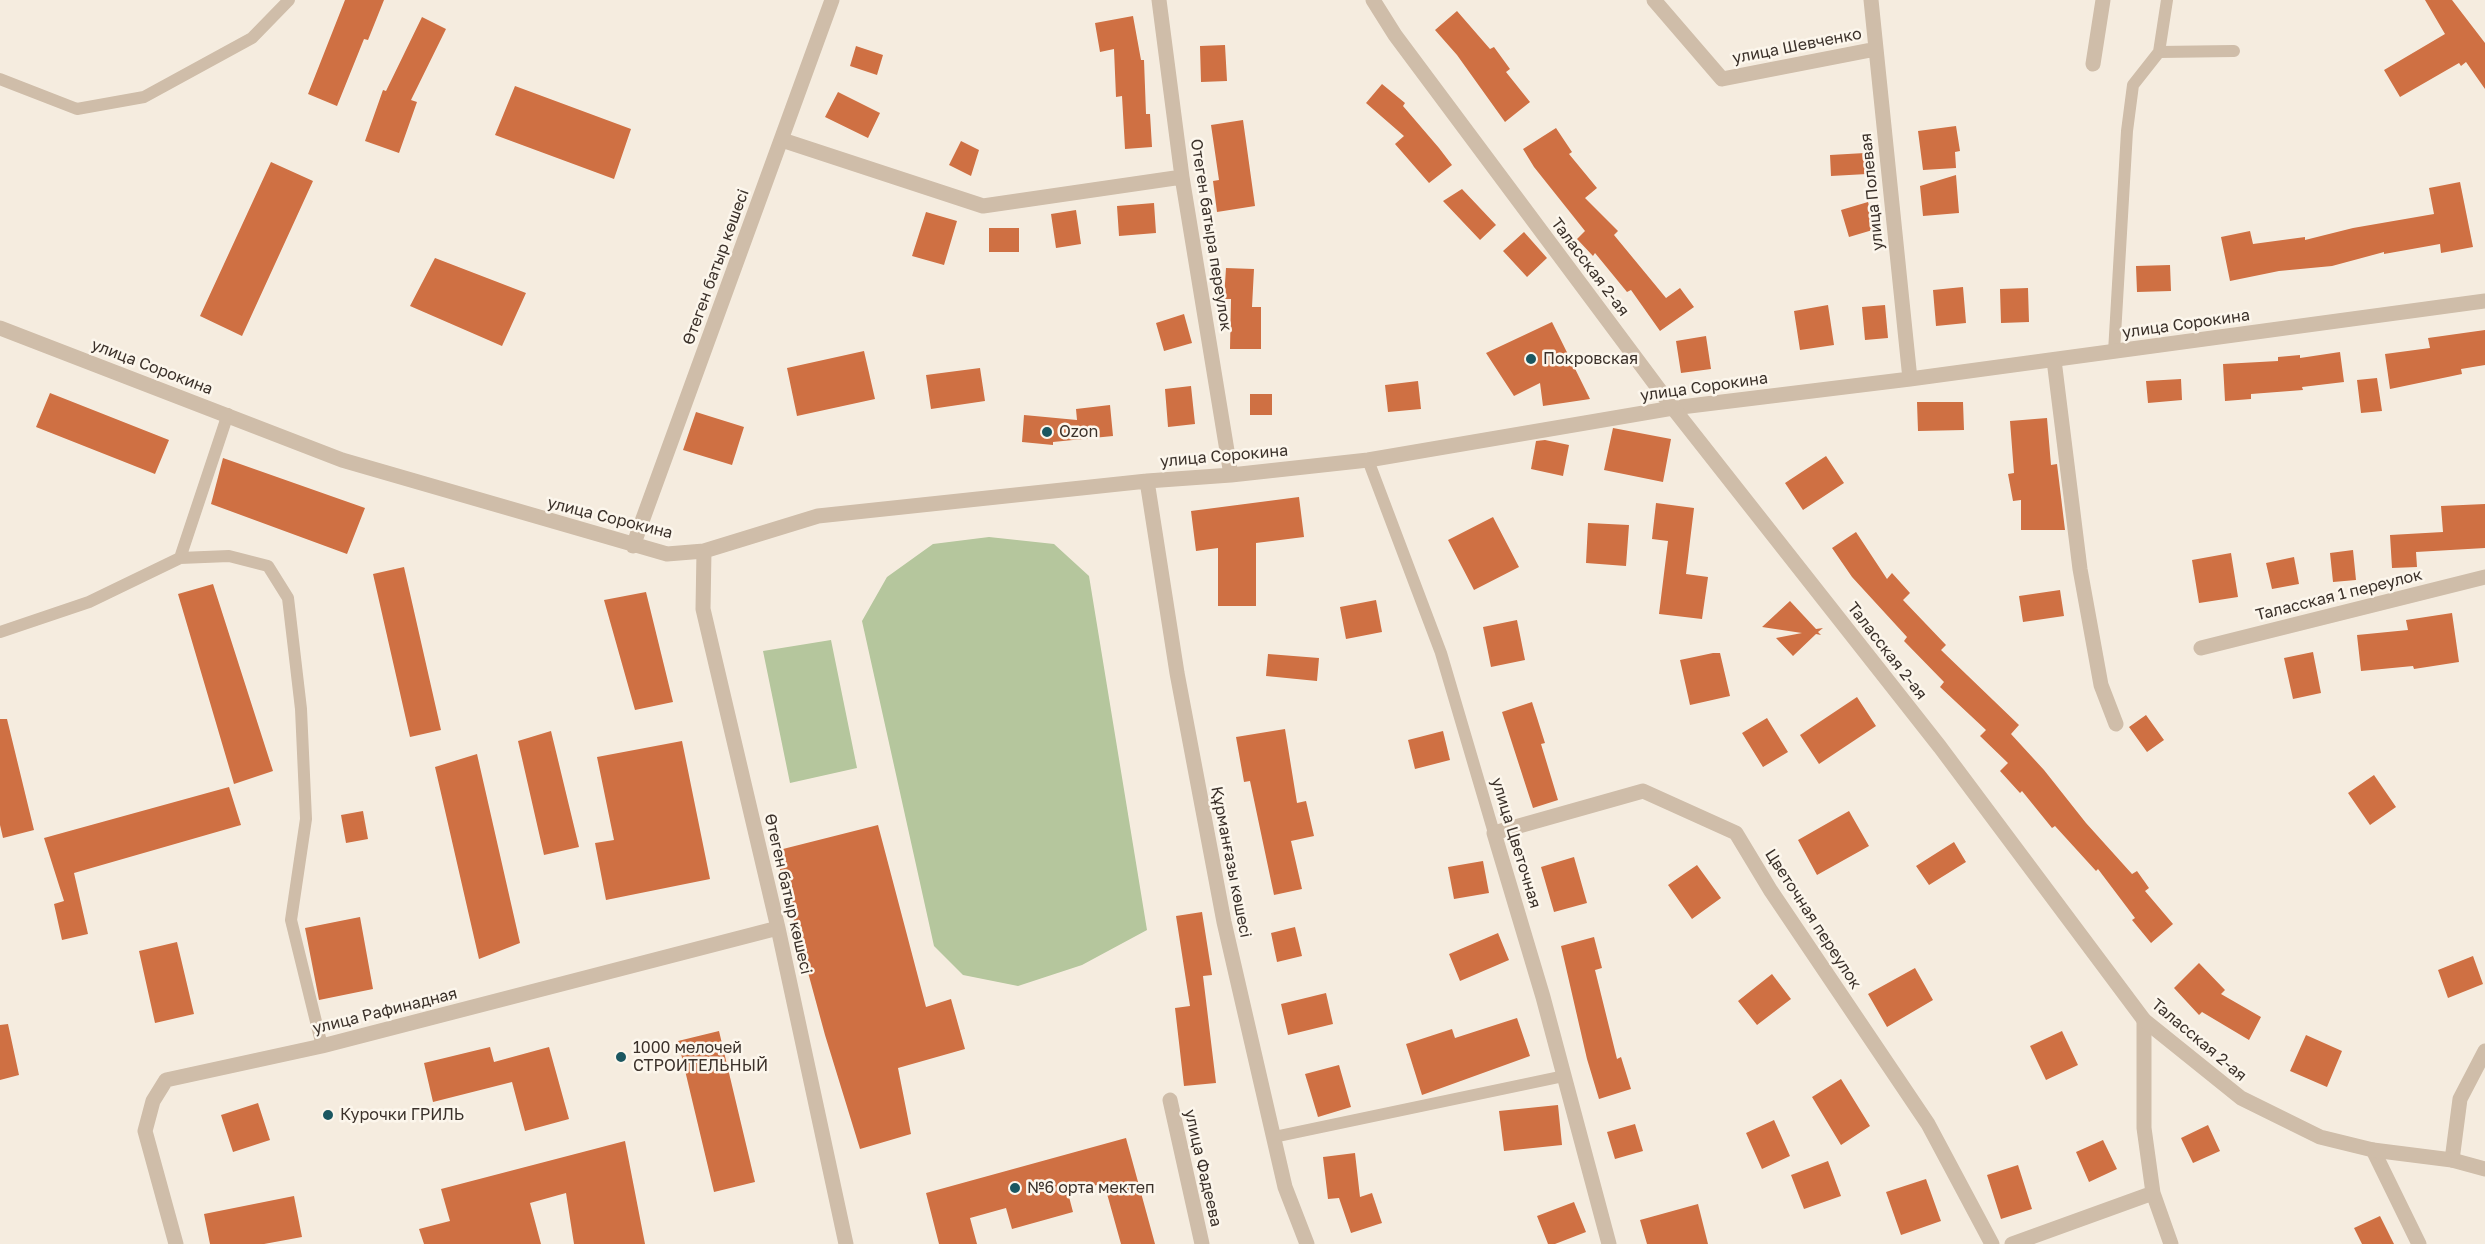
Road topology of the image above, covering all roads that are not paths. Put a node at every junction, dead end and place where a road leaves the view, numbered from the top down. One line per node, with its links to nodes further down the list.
1 (289, 0): 13 (lane)
2 (832, 0): 14 (street, Өтеген батыр көшесі)
3 (1159, 0): 15 (street, Отеген батыра переулок)
4 (1373, 0): 21 (street, Таласская 2-ая)
5 (1654, 0): 9 (street, улица Шевченко)
6 (1871, 0): 9 (street, улица Полевая)
7 (2103, 0): 12 (street)
8 (2167, 0): 11 (lane)
9 (1876, 49): 20 (street, улица Полевая)
10 (2234, 51): 11 (lane)
11 (2159, 52): 18 (lane)
12 (2093, 64)
13 (0, 79)
14 (782, 140): 15 (street); 26 (street, Өтеген батыр көшесі)
15 (1182, 177): 24 (street, Отеген батыра переулок)
16 (2485, 301): 18 (street, улица Сорокина)
17 (0, 328): 22 (street, улица Сорокина)
18 (2114, 351): 19 (street, улица Сорокина)
19 (2054, 360): 20 (street, улица Сорокина); 32 (street)
20 (1910, 379): 21 (street, улица Сорокина)
21 (1674, 408): 23 (street, улица Сорокина); 35 (street, Таласская 2-ая)
22 (228, 414): 26 (street, улица Сорокина); 28 (lane)
23 (1368, 460): 24 (street, улица Сорокина); 33 (lane, улица Цветочная)
24 (1231, 475): 25 (street, улица Сорокина)
25 (1147, 481): 27 (street, улица Сорокина); 40 (street, Құрманғазы көшесі)
26 (633, 546): 27 (street, улица Сорокина)
27 (704, 551): 34 (street, Өтеген батыр көшесі)
28 (180, 558): 30 (lane); 36 (lane)
29 (2485, 577): 31 (street, Таласская 1 переулок)
30 (0, 632)
31 (2201, 648)
32 (2116, 724)
33 (1494, 833): 38 (street, улица Цветочная); 50 (street, Цветочная переулок)
34 (778, 928): 36 (street, улица Рафинадная); 46 (street, Өтеген батыр көшесі)
35 (2144, 1020): 41 (street, Таласская 2-ая); 44 (street)
36 (322, 1046): 45 (street, улица Рафинадная)
37 (2485, 1051): 42 (street)
38 (1564, 1076): 40 (lane); 49 (street, улица Цветочная)
39 (1170, 1100): 47 (street, улица Фадеева)
40 (1274, 1137): 48 (street, Құрманғазы көшесі)
41 (2373, 1150): 42 (street, Таласская 2-ая); 53 (street)
42 (2452, 1160): 43 (street, Таласская 2-ая)
43 (2485, 1169)
44 (2153, 1193): 51 (street); 52 (street)
45 (176, 1244)
46 (846, 1244)
47 (1202, 1244)
48 (1307, 1244)
49 (1609, 1244)
50 (1992, 1244)
51 (2012, 1244)
52 (2171, 1244)
53 (2420, 1244)

